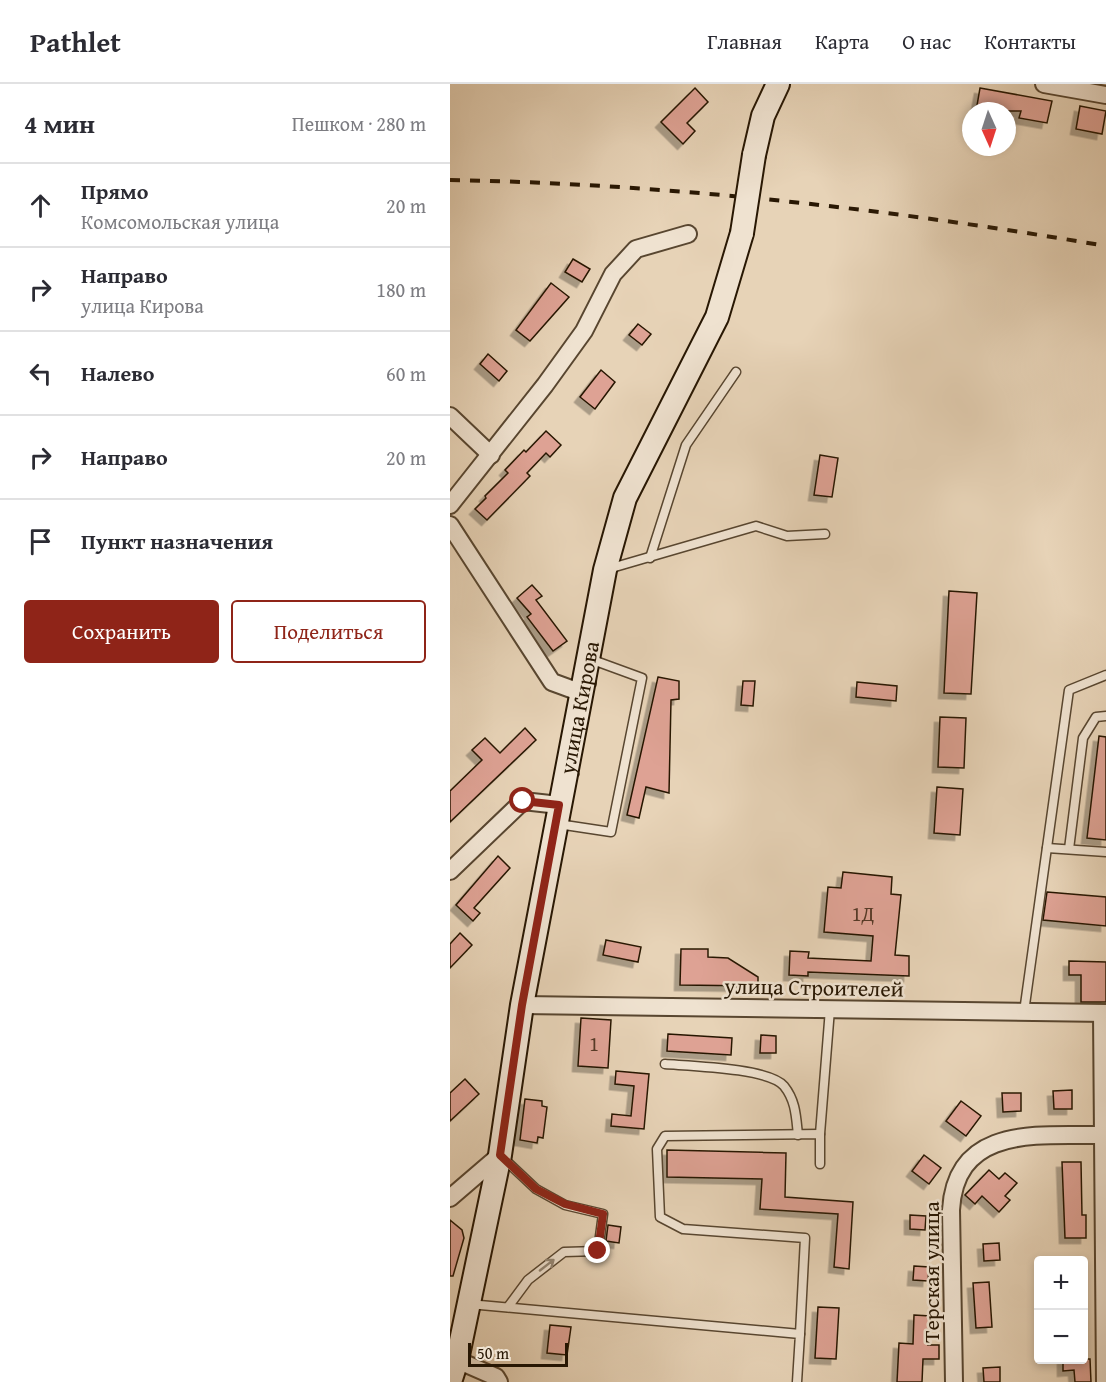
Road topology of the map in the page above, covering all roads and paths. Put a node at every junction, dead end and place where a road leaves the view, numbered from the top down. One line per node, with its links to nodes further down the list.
1 (778, 84): 12 (main road, улица Кирова, bridge)
2 (1044, 84): 3 (street)
3 (1106, 94)
4 (688, 234): 7 (street)
5 (736, 372): 11 (lane)
6 (450, 416): 7 (street)
7 (490, 455): 8 (street)
8 (450, 505)
9 (450, 525): 15 (street)
10 (825, 534): 11 (lane)
11 (650, 558): 12 (lane)
12 (605, 570): 13 (main road, улица Кирова)
13 (587, 658): 15 (main road, улица Кирова); 17 (lane)
14 (1106, 675): 18 (lane)
15 (582, 693): 17 (main road, улица Кирова)
16 (1106, 716): 19 (lane)
17 (558, 815): 21 (street); 22 (main road, улица Кирова)
18 (1047, 848): 19 (lane); 24 (lane)
19 (1069, 849): 20 (lane)
20 (1106, 852)
21 (450, 871)
22 (522, 1005): 23 (street, улица Строителей); 30 (main road, улица Кирова)
23 (830, 1009): 24 (street, улица Строителей); 27 (lane)
24 (1024, 1012): 25 (street, улица Строителей)
25 (1104, 1013): 29 (street)
26 (665, 1064): 28 (lane)
27 (820, 1134): 28 (lane); 31 (lane)
28 (798, 1135): 37 (lane)
29 (1102, 1135): 33 (street); 42 (street, Терская улица)
30 (500, 1155): 32 (street); 34 (main road, улица Кирова); 35 (lane, one-way to 30)
31 (820, 1164)
32 (450, 1198)
33 (1105, 1268): 36 (street)
34 (468, 1304): 35 (lane); 38 (main road, улица Кирова)
35 (508, 1307): 37 (lane)
36 (1105, 1314): 43 (street)
37 (800, 1334): 41 (lane)
38 (457, 1360): 39 (main road, улица Кирова); 40 (street)
39 (450, 1382)
40 (499, 1382)
41 (796, 1382)
42 (954, 1382)
43 (1106, 1382)

